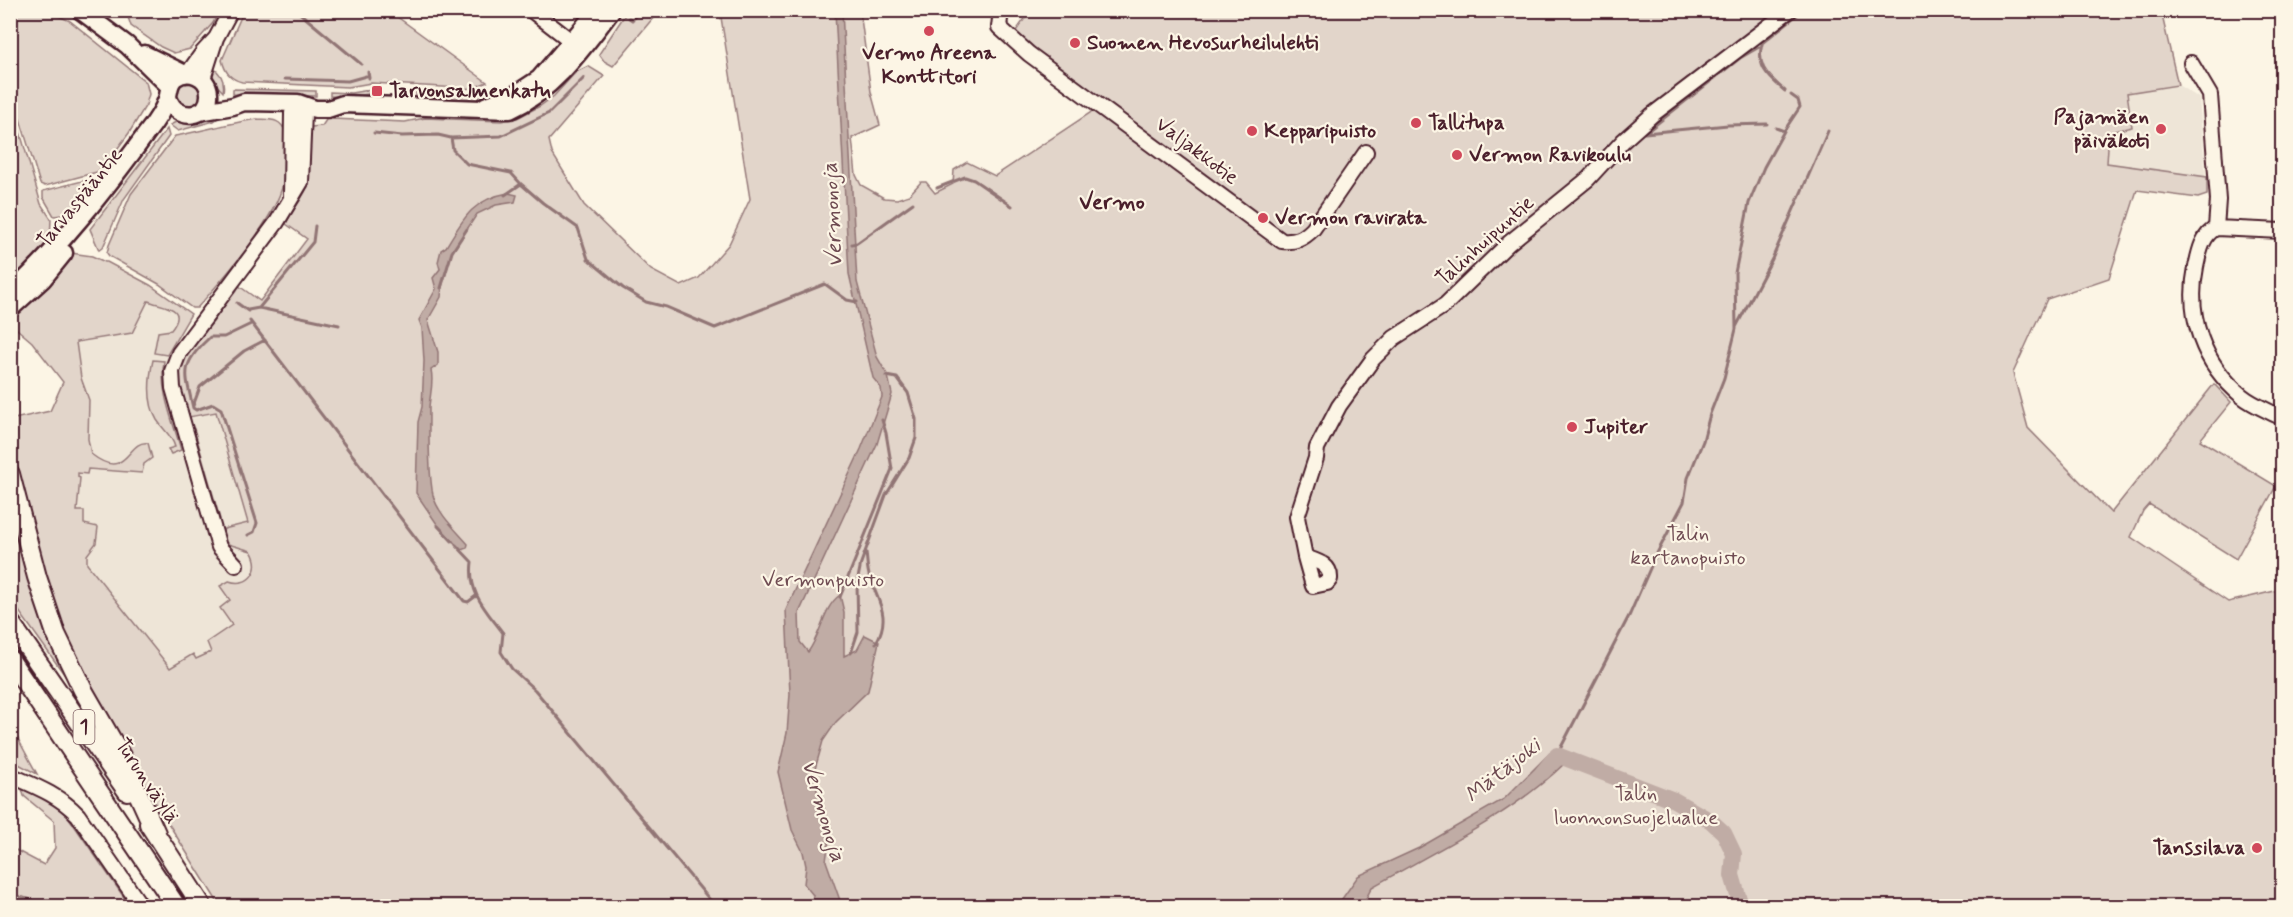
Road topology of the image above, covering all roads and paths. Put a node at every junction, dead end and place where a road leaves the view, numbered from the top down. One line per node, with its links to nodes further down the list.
1 (80, 10): 8 (main road)
2 (231, 10): 11 (street)
3 (531, 10): 9 (street)
4 (598, 10): 9 (main road)
5 (612, 10): 9 (main road)
6 (1001, 10): 16 (street, Valjakkotie)
7 (1790, 10): 25 (street, Talinhuipuntie)
8 (128, 45): 11 (main road); 12 (main road)
9 (576, 45): 14 (main road)
10 (2191, 63): 18 (street)
11 (196, 80): 12 (main road); 13 (main road); 15 (main road)
12 (169, 92): 15 (main road); 17 (main road, Tarvaspääntie)
13 (244, 102): 14 (main road); 15 (main road)
14 (298, 103): 26 (street)
15 (191, 113): 17 (main road, Tarvaspääntie)
16 (1366, 152)
17 (83, 223): 20 (main road, Tarvaspääntie)
18 (2216, 228): 19 (street); 23 (street)
19 (2283, 231)
20 (61, 249): 21 (main road, Tarvaspääntie); 22 (main road, Tarvaspääntie)
21 (10, 294)
22 (10, 309)
23 (2283, 418)
24 (10, 474): 32 (highway)
25 (1305, 556)
26 (236, 565)
27 (10, 622): 32 (highway, Turunväylä / 1)
28 (10, 660): 30 (highway, 1)
29 (10, 681): 30 (highway)
30 (69, 746): 34 (highway, 1)
31 (10, 775): 33 (street)
32 (156, 833): 35 (highway, Turunväylä / 1)
33 (141, 906)
34 (176, 906)
35 (202, 906)

